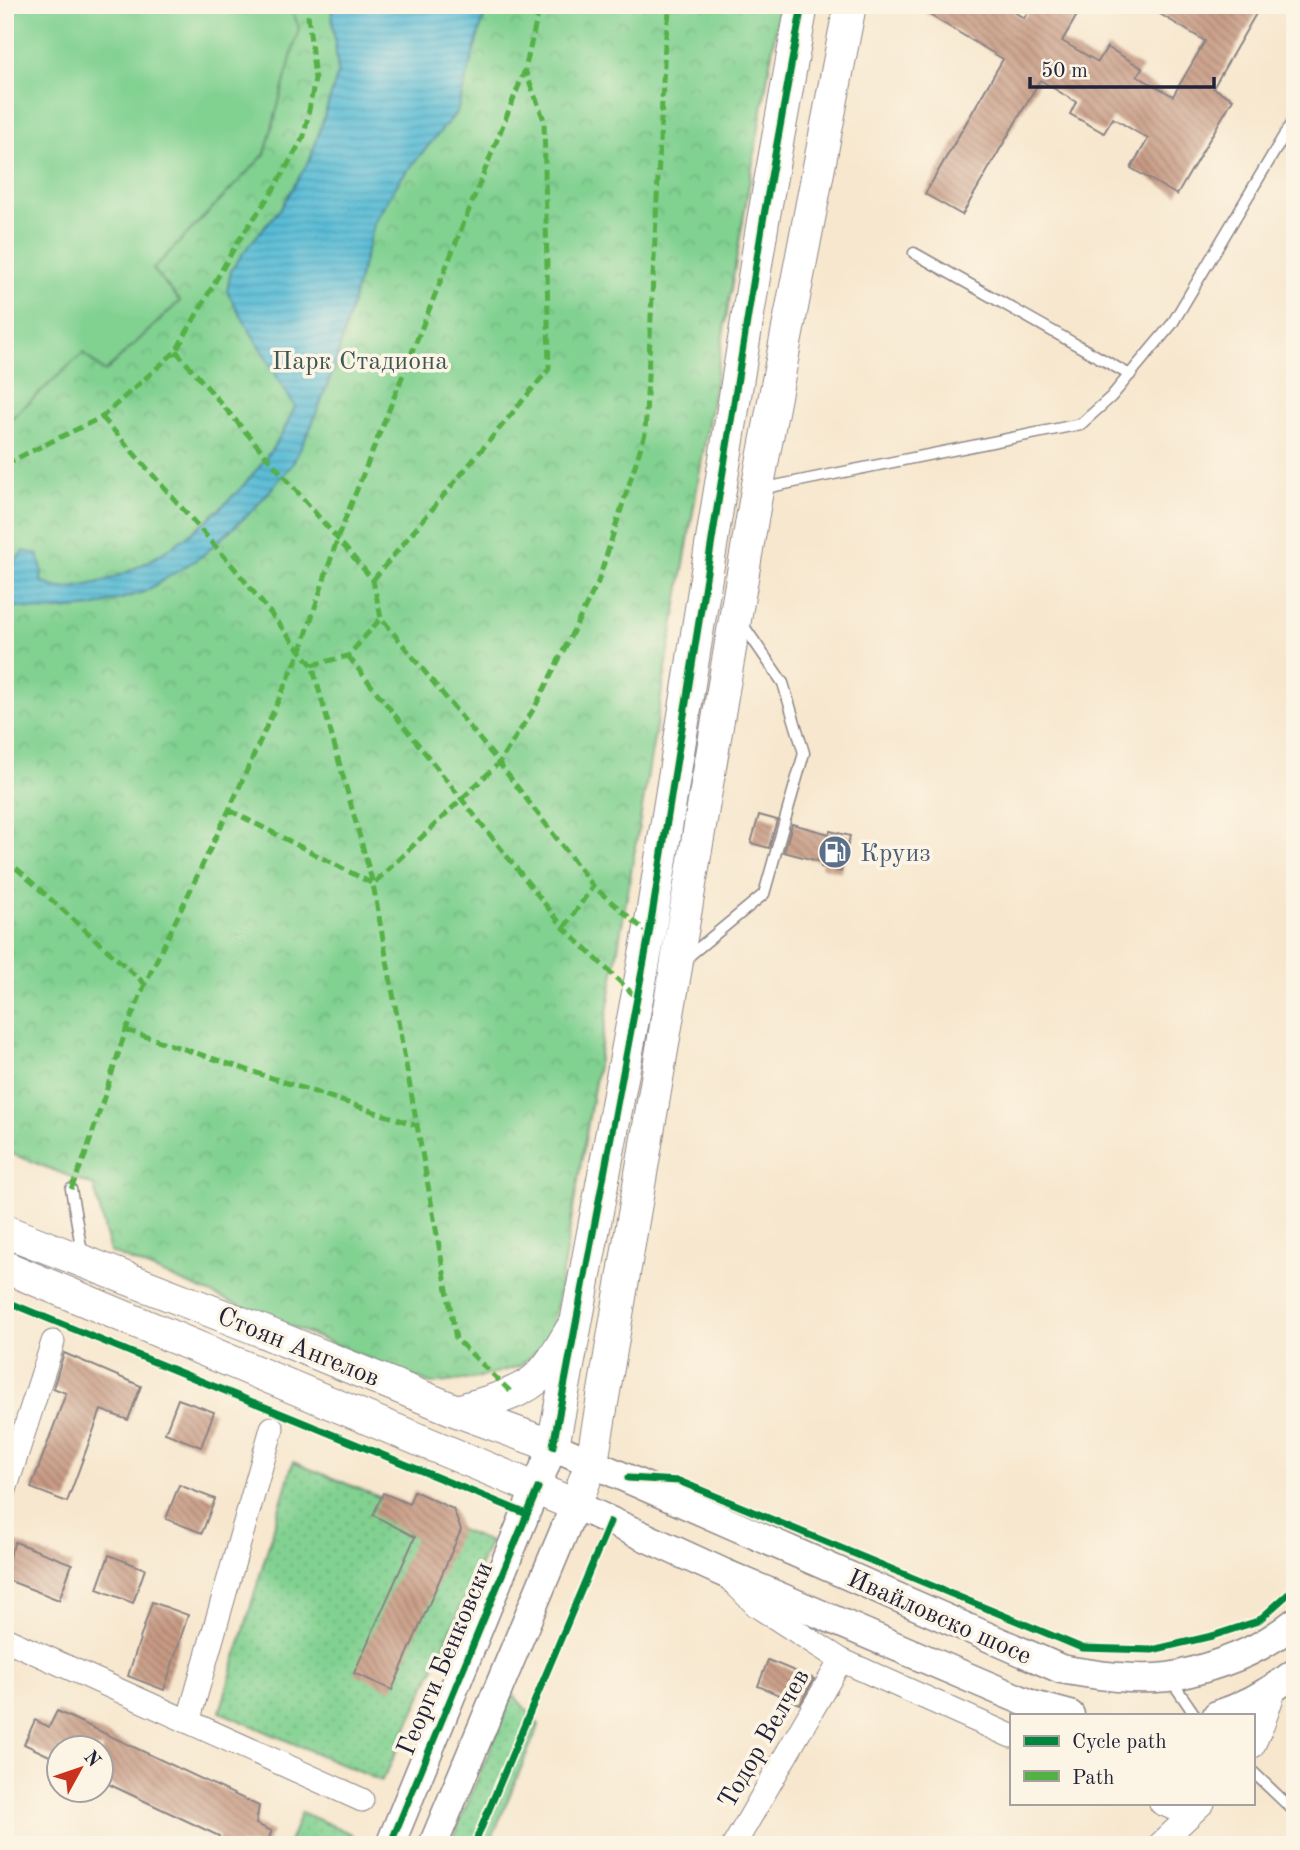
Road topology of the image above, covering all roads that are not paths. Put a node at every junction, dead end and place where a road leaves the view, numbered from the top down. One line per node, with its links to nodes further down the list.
1 (802, 5): 13 (main road)
2 (850, 5): 6 (main road)
3 (1295, 117): 5 (lane)
4 (914, 253): 5 (lane)
5 (1130, 375): 6 (lane)
6 (757, 490): 7 (main road)
7 (736, 615): 8 (main road); 8 (lane)
8 (677, 966): 18 (main road)
9 (71, 1189): 11 (lane)
10 (5, 1231): 11 (main road, Стоян Ангелов)
11 (83, 1261): 15 (main road, Стоян Ангелов)
12 (5, 1266): 19 (main road, Стоян Ангелов)
13 (579, 1317): 15 (main road); 17 (main road)
14 (53, 1342): 20 (street)
15 (457, 1411): 17 (main road, Стоян Ангелов)
16 (272, 1429): 31 (street)
17 (553, 1446): 18 (street, Стоян Ангелов); 19 (street, Георги Бенковски)
18 (593, 1462): 21 (main road); 26 (street, Ивайловско шосе)
19 (538, 1488): 21 (main road, Стоян Ангелов); 39 (street, Георги Бенковски)
20 (5, 1490)
21 (575, 1505): 22 (street, Ивайловско шосе); 40 (street)
22 (724, 1573): 25 (street); 28 (street, Ивайловско шосе)
23 (1295, 1622): 26 (street, Ивайловско шосе)
24 (5, 1639): 31 (street)
25 (841, 1660): 32 (street); 41 (street, Тодор Велчев)
26 (1169, 1677): 29 (lane)
27 (1285, 1681): 30 (street); 33 (street)
28 (1066, 1714)
29 (1194, 1714)
30 (1220, 1714)
31 (188, 1722): 35 (street)
32 (1010, 1736)
33 (1254, 1744)
34 (1254, 1773): 38 (lane)
35 (362, 1800)
36 (1167, 1804): 37 (street)
37 (1197, 1809): 42 (street)
38 (1295, 1812)
39 (390, 1845)
40 (433, 1845)
41 (734, 1845)
42 (1159, 1845)

